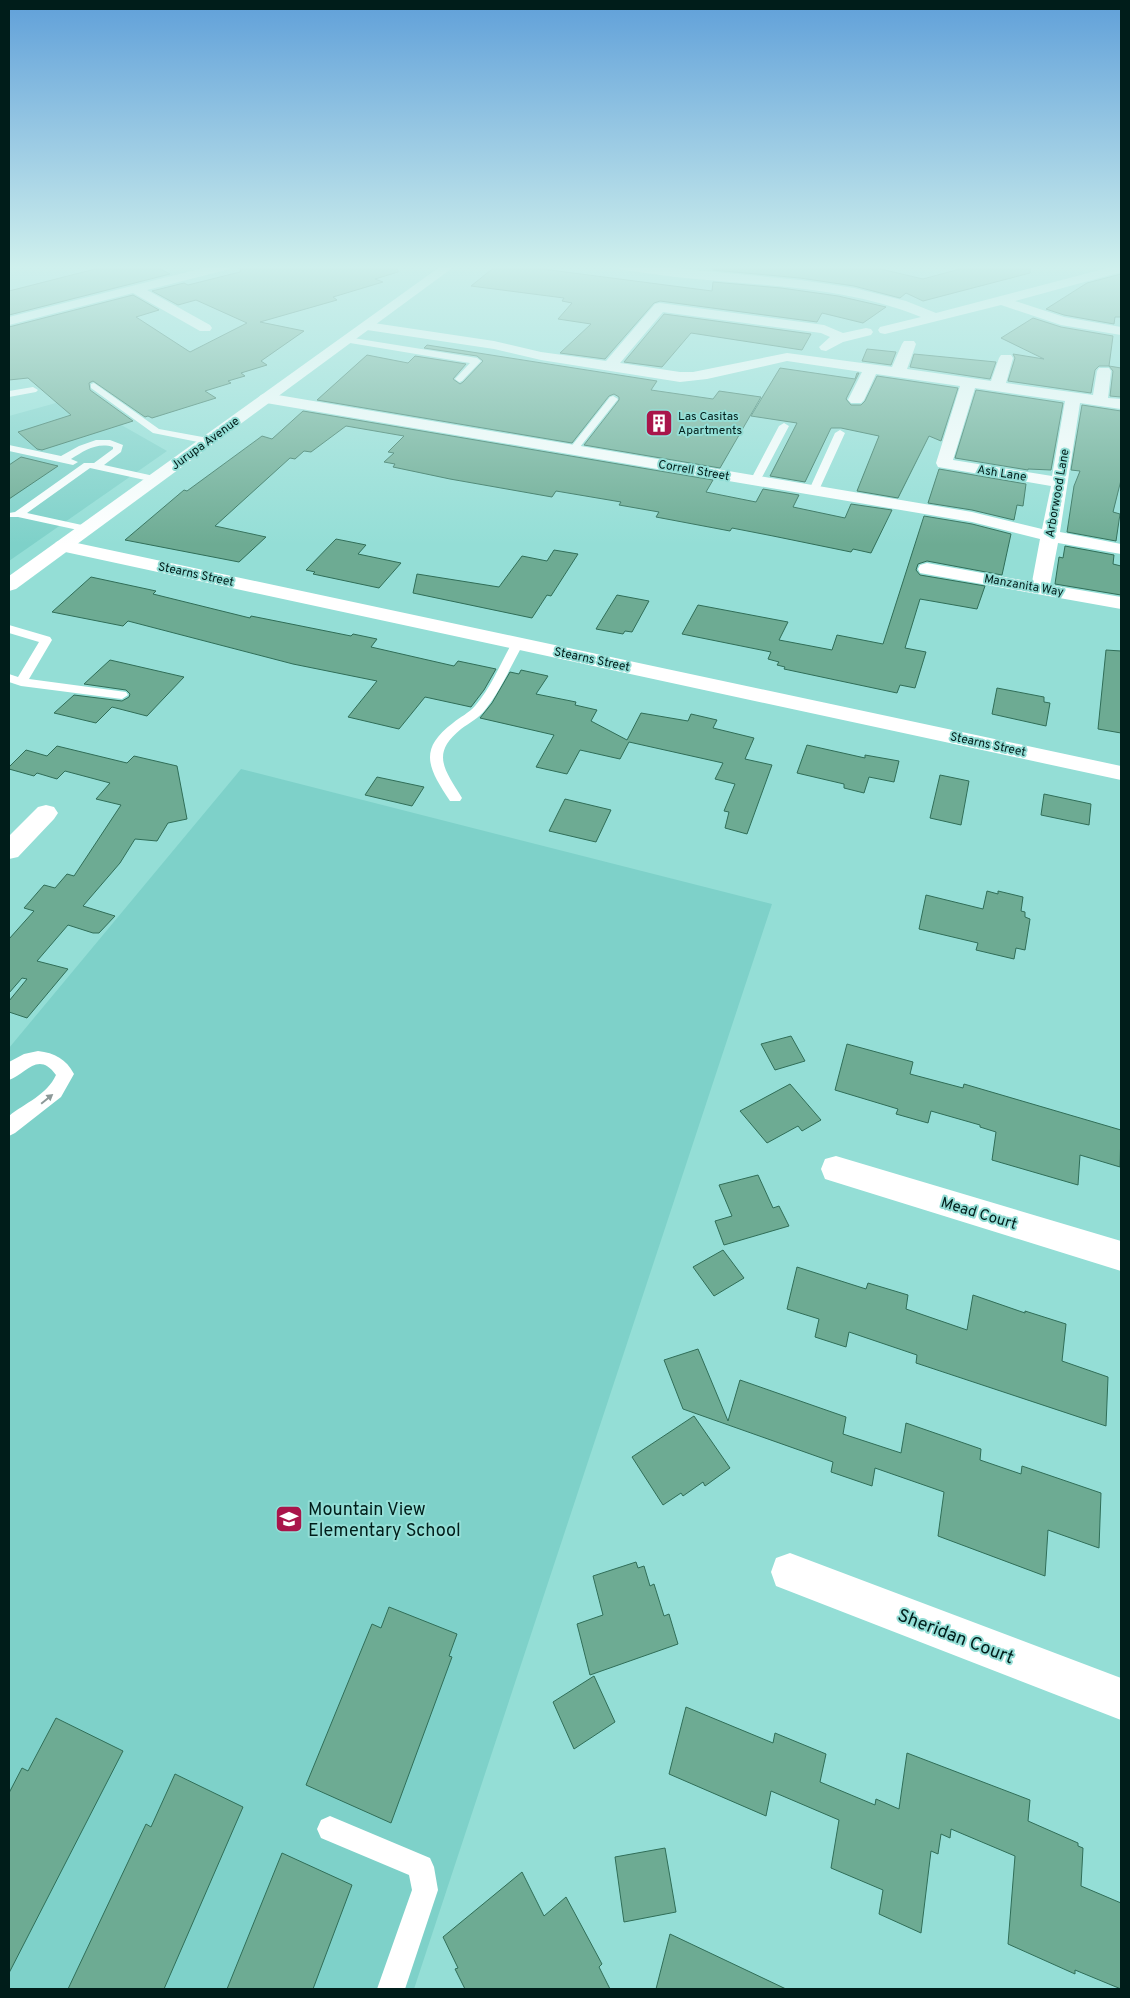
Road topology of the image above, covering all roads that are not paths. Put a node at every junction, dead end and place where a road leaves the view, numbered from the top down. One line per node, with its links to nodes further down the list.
1 (320, 359): 21 (street, Jurupa Avenue)
2 (466, 359): 14 (lane)
3 (563, 359): 10 (street)
4 (616, 359): 10 (street)
5 (767, 359): 10 (street)
6 (807, 359): 9 (street)
7 (903, 359): 13 (street)
8 (1006, 359): 17 (street)
9 (818, 361): 11 (street)
10 (610, 366)
11 (872, 368): 13 (street); 23 (street)
12 (1104, 371): 24 (street)
13 (898, 372): 15 (street)
14 (459, 379)
15 (969, 382): 17 (street); 35 (street, Ash Lane)
16 (94, 386): 28 (lane)
17 (998, 386): 20 (street)
18 (33, 390): 19 (lane)
19 (9, 394)
20 (1073, 397): 24 (street); 35 (street, Arborwood Lane)
21 (266, 398): 28 (street, Jurupa Avenue); 30 (street, Correll Street)
22 (613, 399): 30 (lane)
23 (856, 400)
24 (1100, 401): 25 (street)
25 (1121, 404)
26 (784, 426): 34 (lane)
27 (840, 433): 36 (lane)
28 (208, 441): 33 (street, Jurupa Avenue)
29 (9, 448): 31 (lane)
30 (572, 450): 34 (street, Correll Street)
31 (62, 460): 32 (lane); 32 (lane)
32 (92, 466): 33 (lane); 37 (lane)
33 (154, 480): 38 (street, Jurupa Avenue)
34 (755, 481): 36 (street, Correll Street)
35 (1060, 482): 39 (street, Arborwood Lane)
36 (814, 490): 39 (street, Correll Street)
37 (13, 515): 38 (lane)
38 (87, 529): 40 (street, Jurupa Avenue)
39 (1050, 536): 41 (street, Correll Street); 44 (street, Arborwood Lane)
40 (63, 546): 43 (street, Jurupa Avenue); 47 (street, Stearns Street)
41 (1121, 549)
42 (927, 568): 44 (street, Manzanita Way)
43 (9, 585)
44 (1040, 588): 45 (street, Manzanita Way)
45 (1121, 603)
46 (9, 629): 48 (lane)
47 (518, 643): 50 (street, Stearns Street); 51 (lane)
48 (15, 680): 49 (lane)
49 (122, 695)
50 (1121, 773)
51 (455, 798)
52 (46, 813): 53 (street)
53 (9, 851)
54 (9, 1073): 55 (lane, one-way to 54)
55 (9, 1128)
56 (836, 1169): 57 (street, Mead Court)
57 (1121, 1256)
58 (790, 1572): 59 (street, Sheridan Court)
59 (1121, 1699)
60 (330, 1829): 61 (lane)
61 (391, 1989)

